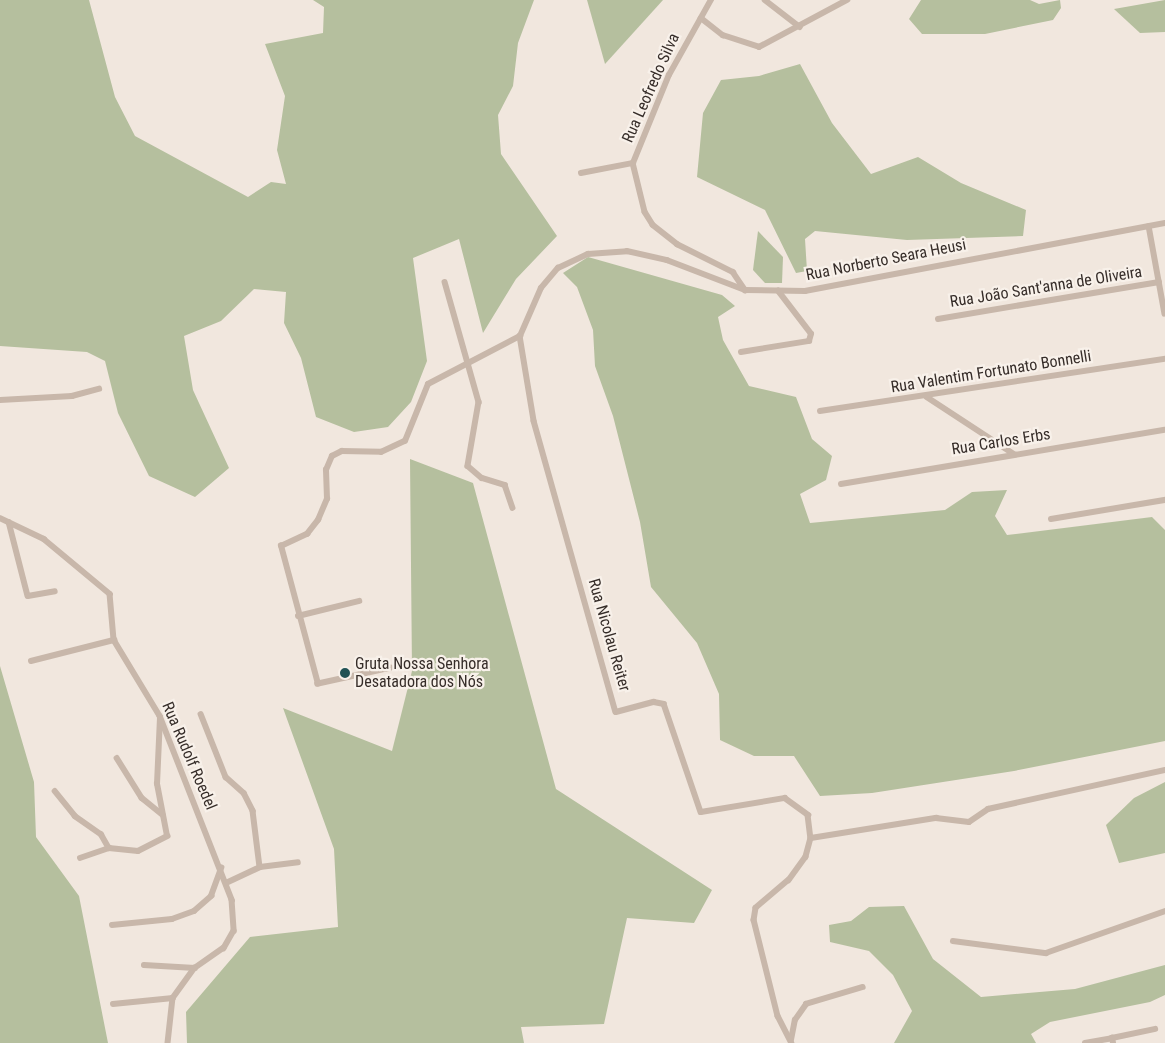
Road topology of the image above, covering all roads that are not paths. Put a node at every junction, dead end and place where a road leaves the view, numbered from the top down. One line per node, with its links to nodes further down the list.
1 (712, 0): 4 (street, Rua Leofredo Silva)
2 (765, 0): 5 (street)
3 (847, 0): 5 (street)
4 (701, 18): 5 (street); 6 (street, Rua Leofredo Silva)
5 (800, 27)
6 (633, 163): 7 (street); 12 (street)
7 (581, 173)
8 (1165, 223): 9 (street, Rua Norberto Seara Heusi)
9 (1149, 226): 11 (street); 13 (street, Rua Norberto Seara Heusi)
10 (445, 282): 19 (street)
11 (1159, 282): 14 (street); 15 (street, Rua João Sant'anna de Oliveira)
12 (745, 290): 13 (street, Rua Norberto Seara Heusi); 16 (street, Rua Norberto Seara Heusi)
13 (778, 291): 17 (street)
14 (1165, 314)
15 (938, 318)
16 (520, 336): 19 (street); 44 (street, Rua Nicolau Reiter)
17 (741, 352)
18 (1165, 359): 21 (street, Rua Valentim Fortunato Bonnelli)
19 (469, 366): 28 (street); 34 (street)
20 (99, 389): 22 (street)
21 (927, 397): 23 (street, Rua Valentim Fortunato Bonnelli); 25 (street)
22 (0, 400)
23 (820, 411)
24 (1165, 430): 25 (street, Rua Carlos Erbs)
25 (1014, 454): 26 (street, Rua Carlos Erbs)
26 (841, 484)
27 (1165, 500): 30 (street)
28 (513, 508)
29 (0, 518): 31 (street, Rua Rudolf Roedel)
30 (1051, 519)
31 (8, 522): 32 (street); 35 (street, Rua Rudolf Roedel)
32 (55, 592)
33 (360, 600): 34 (street)
34 (298, 616): 37 (street)
35 (114, 640): 36 (street); 39 (street, Rua Rudolf Roedel)
36 (31, 661)
37 (391, 668)
38 (201, 714): 48 (street)
39 (160, 716): 43 (street); 49 (street, Rua Rudolf Roedel)
40 (117, 758): 43 (street)
41 (1165, 770): 44 (street)
42 (55, 790): 45 (street)
43 (164, 816): 45 (street)
44 (811, 838): 61 (street)
45 (109, 848): 46 (street)
46 (80, 858)
47 (298, 862): 48 (street)
48 (260, 867): 50 (street)
49 (221, 868): 50 (street, Rua Rudolf Roedel); 52 (street)
50 (226, 883): 55 (street, Rua Rudolf Roedel)
51 (1165, 911): 53 (street)
52 (112, 925)
53 (954, 941)
54 (144, 965): 55 (street)
55 (195, 968): 57 (street, Rua Rudolf Roedel)
56 (863, 987): 61 (street)
57 (173, 998): 58 (street); 62 (street, Rua Rudolf Roedel)
58 (113, 1004)
59 (1155, 1029): 60 (street)
60 (1113, 1040): 63 (street)
61 (792, 1042)
62 (168, 1043)
63 (1085, 1043)

